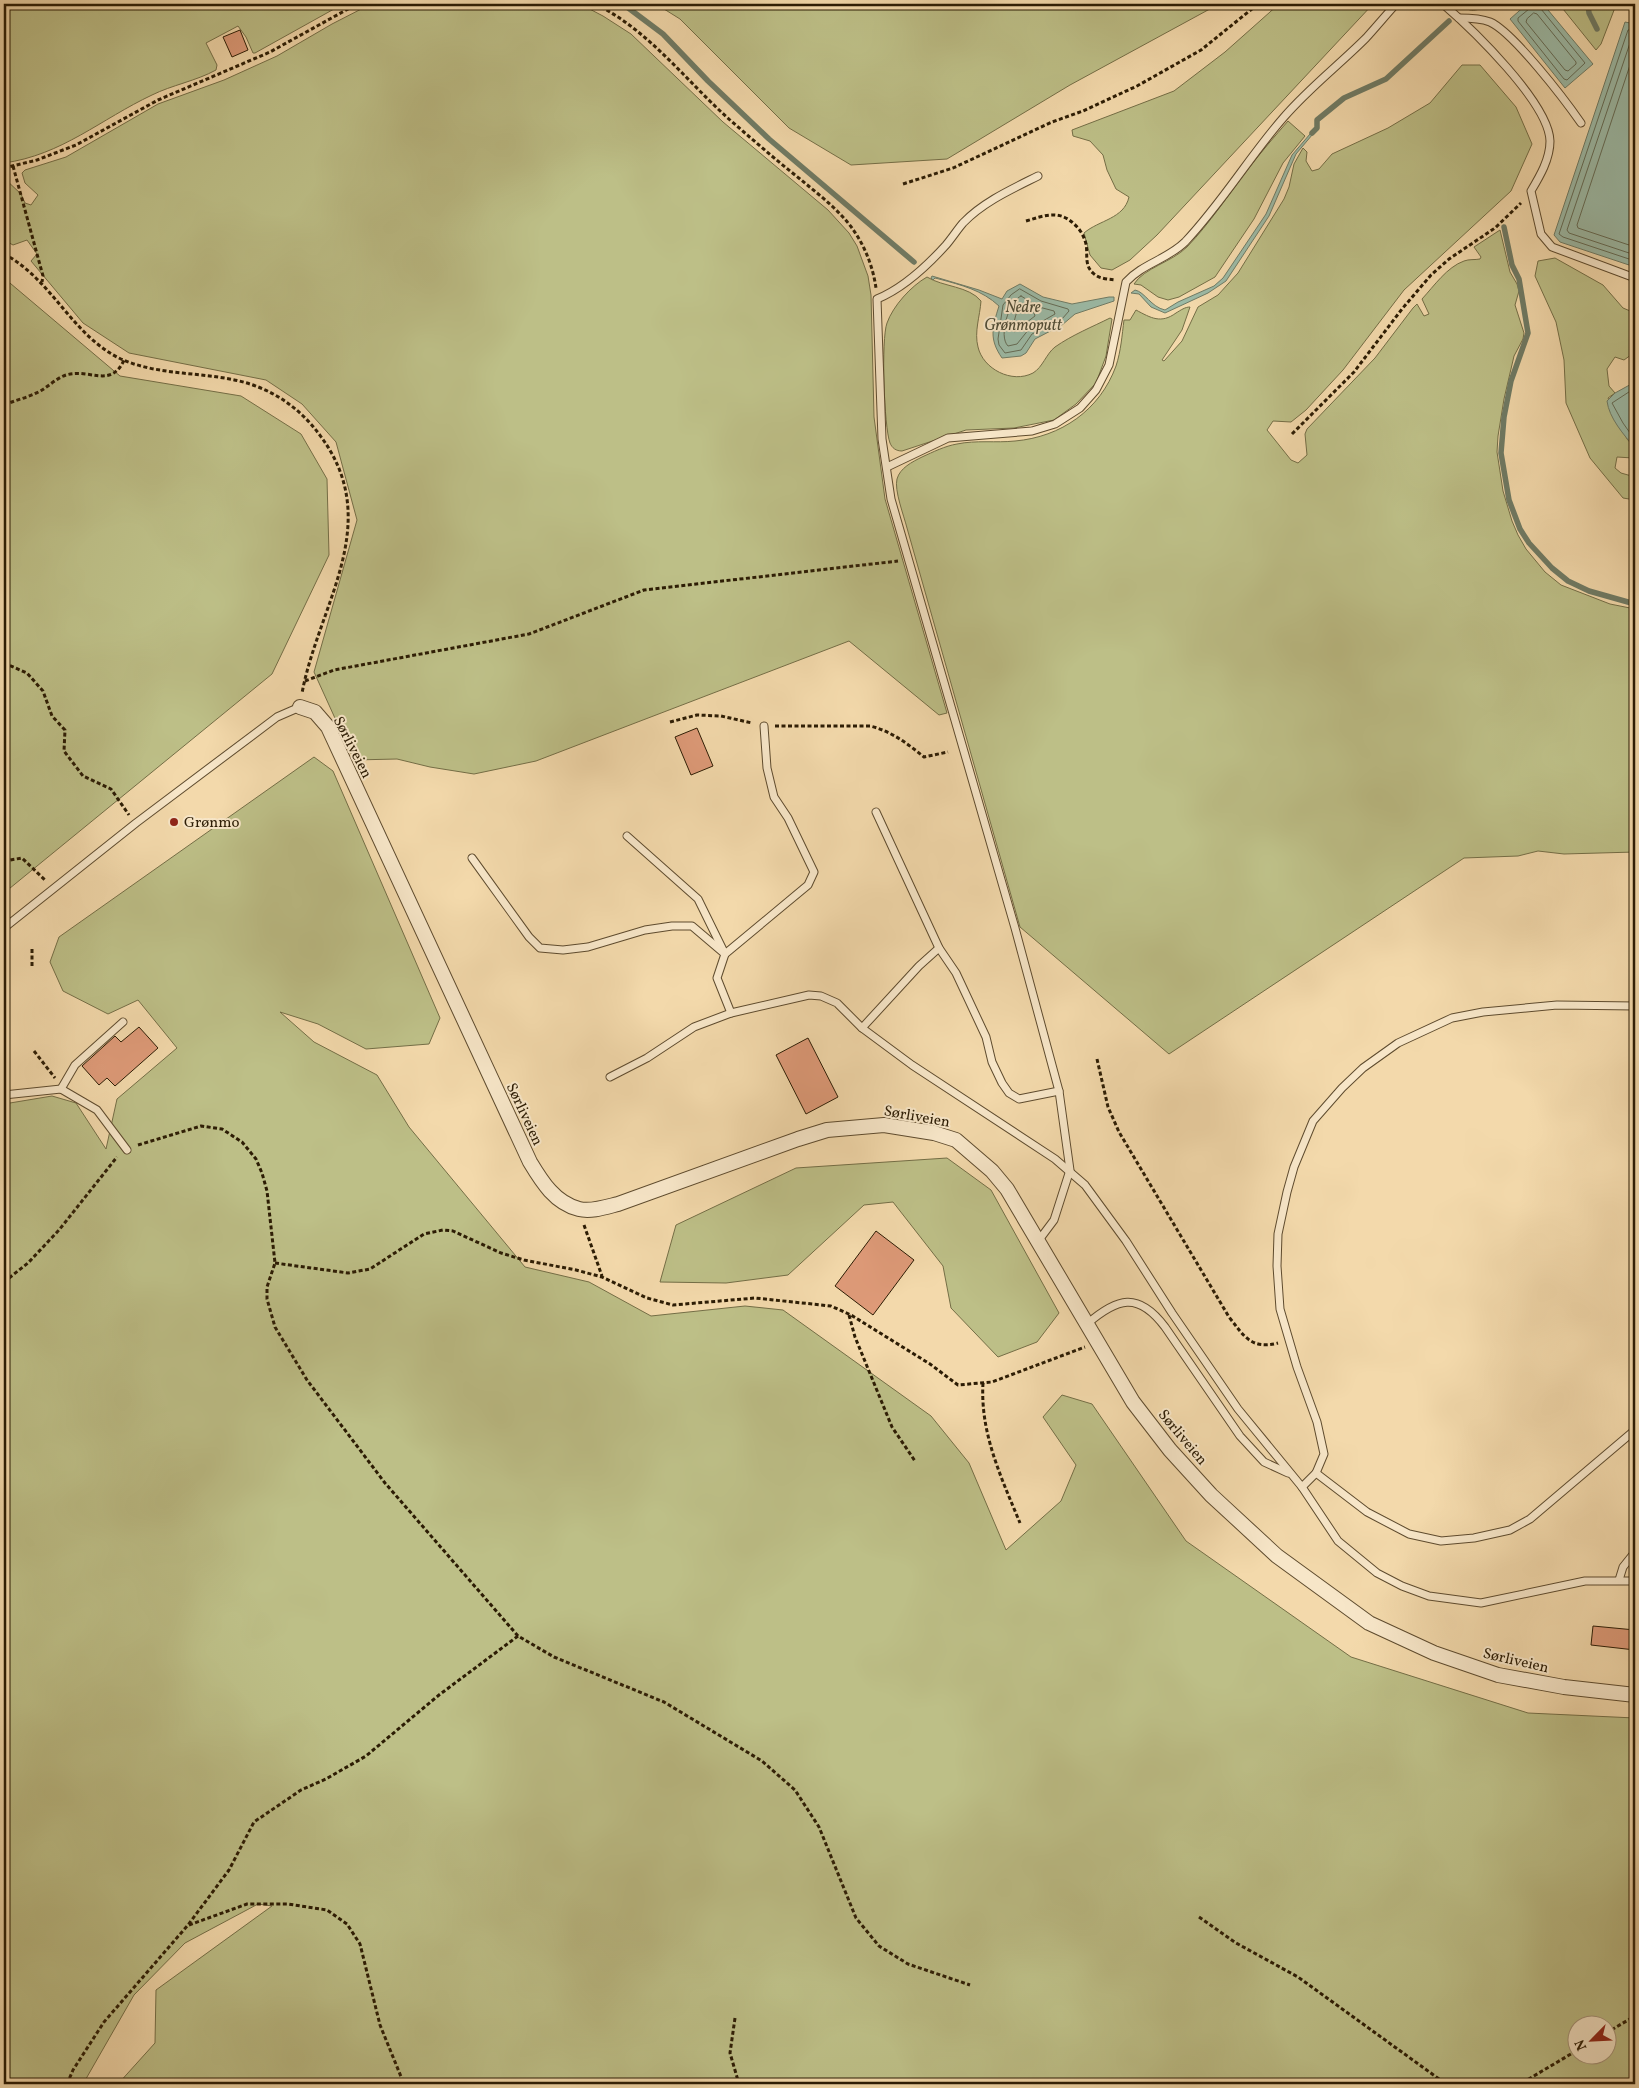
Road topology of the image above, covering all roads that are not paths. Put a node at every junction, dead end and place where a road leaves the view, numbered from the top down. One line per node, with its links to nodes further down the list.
1 (1396, 4): 8 (lane)
2 (1443, 4): 4 (lane)
3 (1455, 4): 4 (lane)
4 (1457, 16): 5 (lane); 7 (lane)
5 (1580, 123)
6 (1038, 176): 8 (lane)
7 (1635, 278)
8 (887, 467): 23 (lane)
9 (300, 707): 14 (lane); 27 (street, Sørliveien)
10 (764, 726): 16 (lane)
11 (876, 812): 15 (lane)
12 (627, 836): 16 (lane)
13 (472, 858): 16 (lane)
14 (4, 928)
15 (939, 948): 20 (lane); 23 (lane)
16 (725, 954): 18 (lane)
17 (1635, 1006): 30 (lane)
18 (731, 1013): 20 (lane); 21 (lane)
19 (123, 1022): 22 (lane)
20 (862, 1028): 26 (lane)
21 (610, 1077)
22 (62, 1089): 24 (lane); 25 (lane)
23 (1059, 1091): 26 (lane)
24 (4, 1095)
25 (127, 1150)
26 (1070, 1170): 27 (lane); 31 (lane)
27 (1039, 1240): 28 (street, Sørliveien)
28 (1086, 1324): 31 (lane); 36 (street, Sørliveien)
29 (1635, 1430): 30 (lane)
30 (1316, 1473): 32 (lane)
31 (1292, 1475): 32 (lane)
32 (1302, 1487): 34 (lane)
33 (1635, 1552): 34 (lane)
34 (1619, 1580): 35 (lane)
35 (1635, 1581)
36 (1635, 1695)

